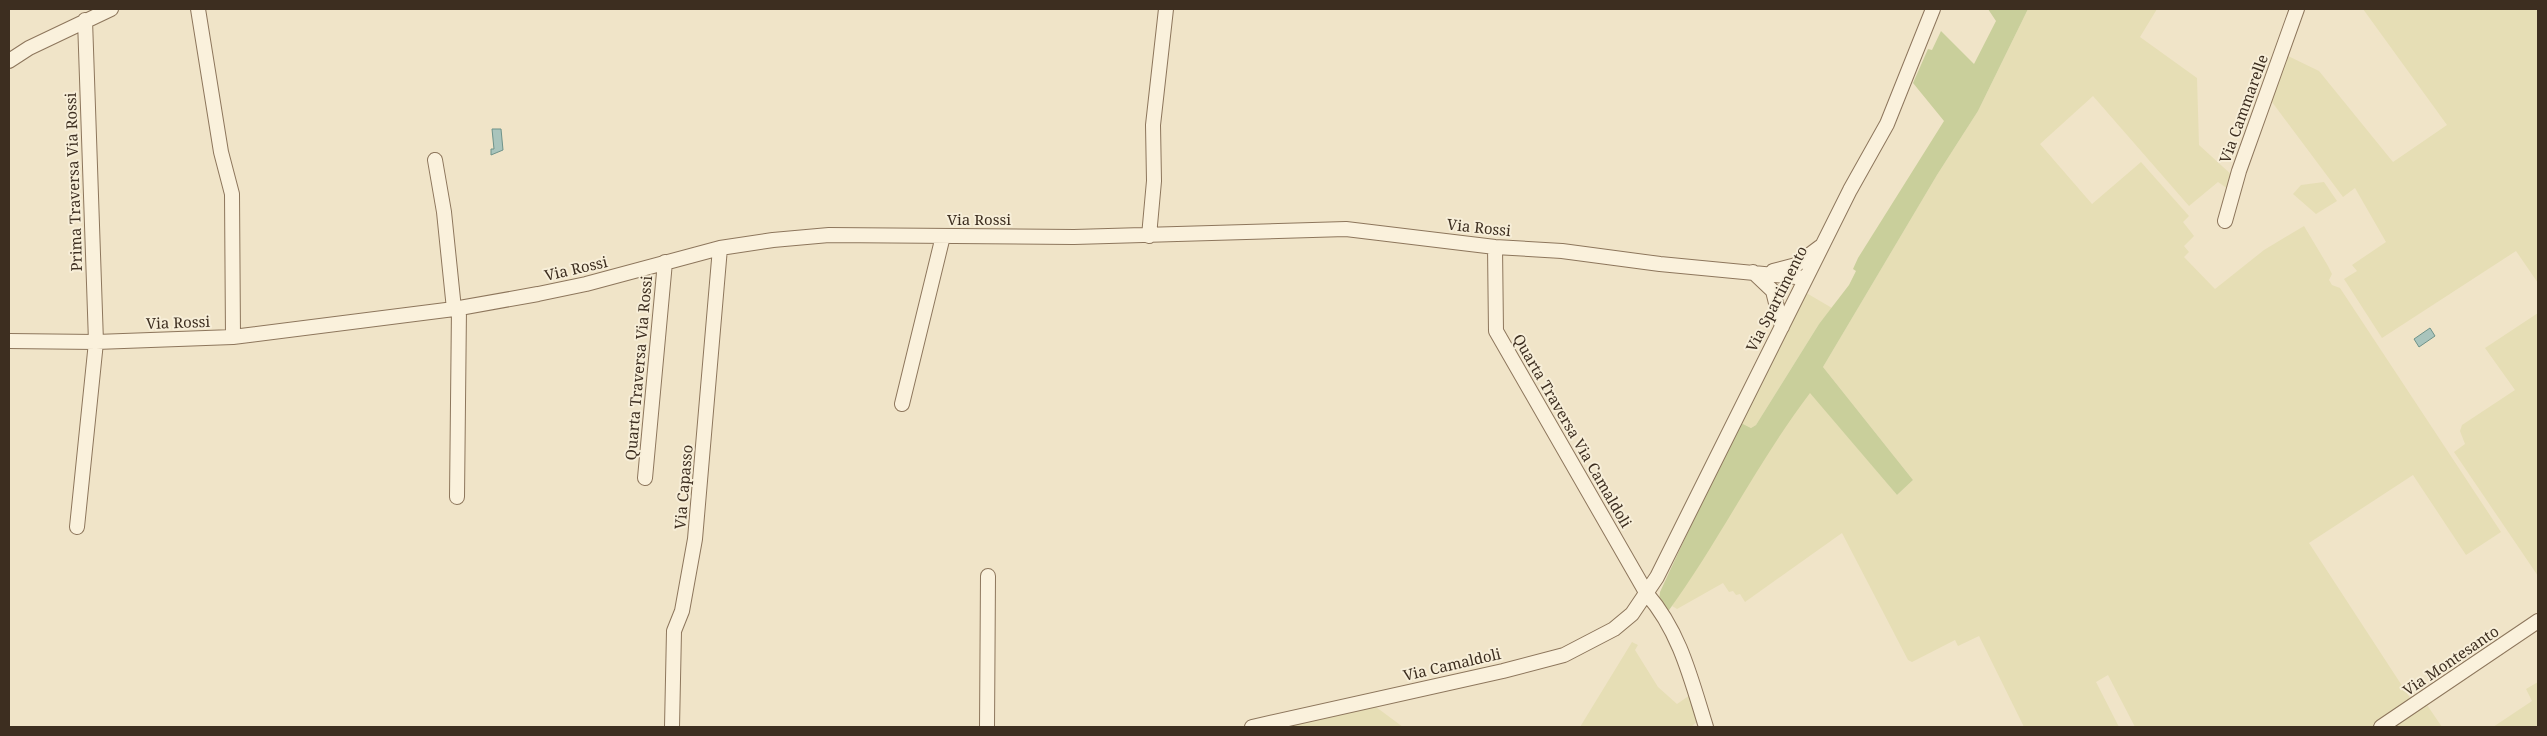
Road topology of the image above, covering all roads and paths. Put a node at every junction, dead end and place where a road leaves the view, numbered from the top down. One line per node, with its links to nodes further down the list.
1 (111, 9): 6 (street)
2 (198, 9): 20 (street)
3 (1166, 9): 11 (street)
4 (1933, 9): 12 (street, Via Spartimento)
5 (2297, 9): 9 (street, Via Cammarelle)
6 (85, 20): 7 (street); 22 (street, Prima Traversa Via Rossi)
7 (9, 61)
8 (435, 160): 18 (street)
9 (2225, 221)
10 (943, 236): 11 (street, Via Rossi); 13 (street, Via Rossi); 23 (street)
11 (1149, 236): 14 (street, Via Rossi)
12 (1822, 245): 16 (street); 17 (street, Via Spartimento)
13 (720, 248): 15 (street, Via Rossi); 30 (street, Via Capasso)
14 (1495, 248): 16 (street, Via Rossi); 28 (street, Quarta Traversa Via Camaldoli)
15 (665, 262): 18 (street, Via Rossi); 24 (street, Quarta Traversa Via Rossi)
16 (1760, 273): 17 (street, Via Rossi); 19 (street)
17 (1806, 278): 19 (street, Via Spartimento)
18 (456, 308): 20 (street, Via Rossi); 25 (street)
19 (1782, 327): 28 (street, Via Spartimento)
20 (232, 337): 22 (street, Via Rossi)
21 (9, 340): 22 (street, Via Rossi)
22 (96, 342): 26 (street, Prima Traversa Via Rossi)
23 (902, 404)
24 (646, 478)
25 (457, 497)
26 (77, 527)
27 (988, 576): 31 (street)
28 (1645, 597): 32 (street, Via Camaldoli); 33 (street, Quarta Traversa Via Camaldoli)
29 (2538, 621): 34 (street, Via Montesanto)
30 (672, 727)
31 (987, 727)
32 (1252, 727)
33 (1706, 727)
34 (2381, 727)

